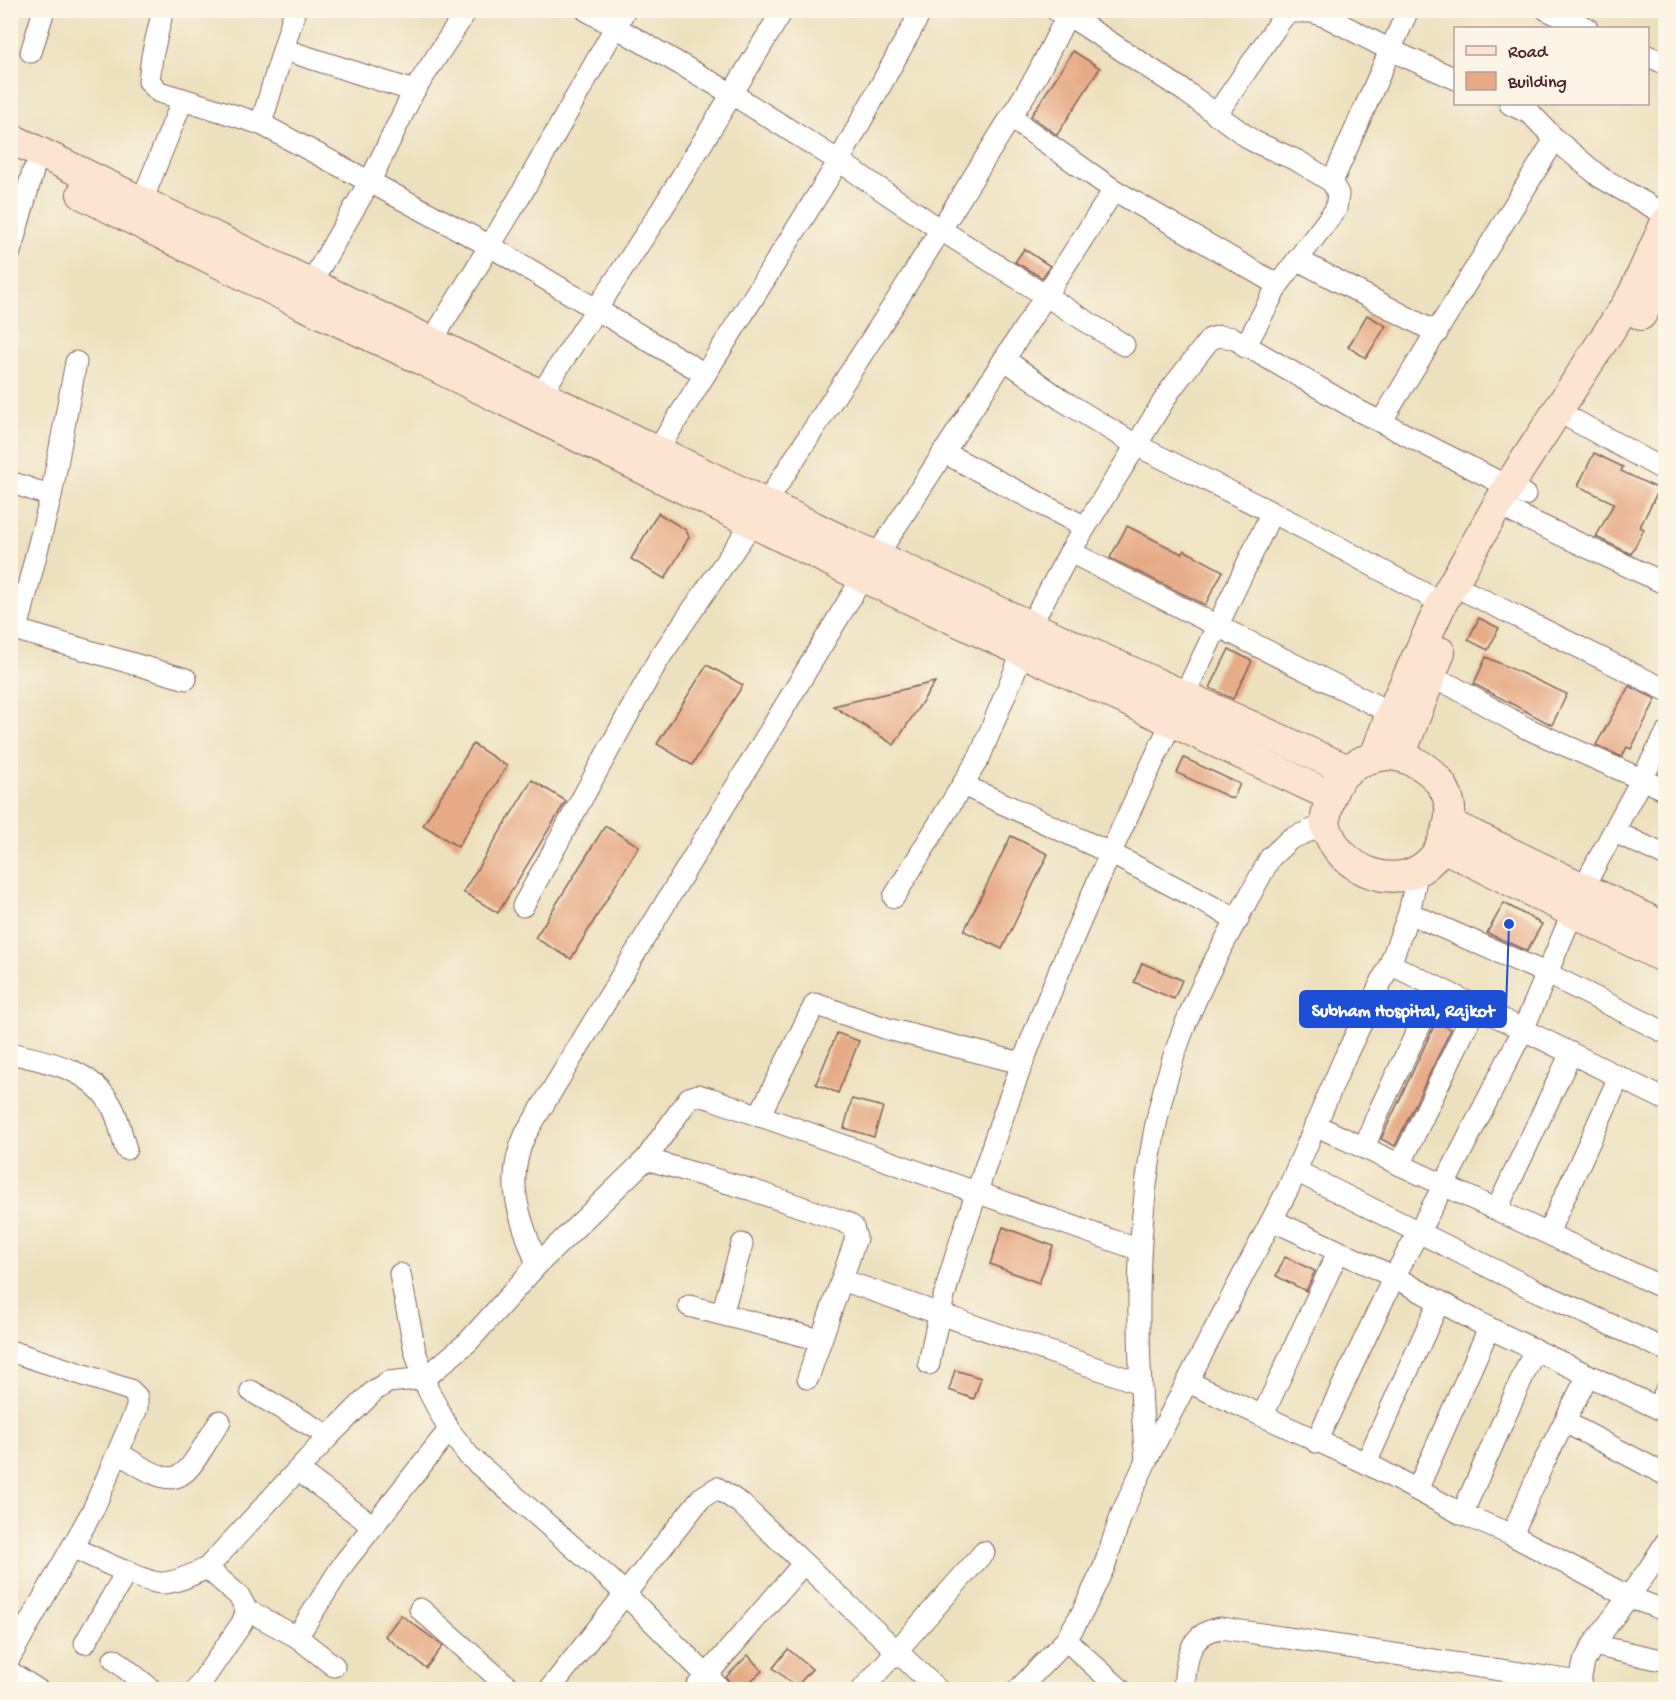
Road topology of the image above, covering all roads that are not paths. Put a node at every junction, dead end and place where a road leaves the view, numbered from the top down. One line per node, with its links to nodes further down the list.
1 (44, 10): 16 (street)
2 (163, 10): 22 (street)
3 (295, 10): 14 (street)
4 (467, 10): 20 (street)
5 (586, 10): 12 (street)
6 (783, 10): 21 (street)
7 (922, 10): 29 (street)
8 (1408, 10): 15 (street)
9 (1547, 10): 13 (street)
10 (1291, 11): 15 (street); 24 (street)
11 (1065, 12): 24 (street); 25 (street)
12 (620, 19): 21 (street); 38 (street)
13 (1585, 27)
14 (285, 50): 20 (street); 26 (street)
15 (1390, 50): 19 (street); 32 (street)
16 (32, 52)
17 (1649, 57): 18 (street)
18 (1665, 64)
19 (1454, 79)
20 (414, 91): 31 (street)
21 (732, 94): 29 (street); 45 (street)
22 (183, 99): 26 (street); 34 (street)
23 (1512, 105): 28 (street)
24 (1216, 115): 32 (street)
25 (1011, 118): 33 (street); 37 (street)
26 (261, 124): 31 (street)
27 (10, 138): 34 (main road)
28 (1555, 139): 35 (street); 46 (street)
29 (839, 161): 37 (street); 52 (street)
30 (22, 165): 34 (main road); 39 (street)
31 (370, 181): 38 (street); 43 (street)
32 (1332, 182): 40 (street)
33 (1114, 190): 42 (street); 44 (street)
34 (138, 210): 43 (main road)
35 (1665, 215)
36 (1665, 222): 62 (main road)
37 (941, 230): 44 (street); 63 (street)
38 (490, 246): 45 (street); 49 (street)
39 (10, 252)
40 (1298, 260): 42 (street); 46 (street)
41 (1665, 273): 54 (main road)
42 (1278, 285): 48 (street)
43 (306, 293): 49 (main road)
44 (1045, 296): 47 (street); 50 (street)
45 (598, 309): 52 (street); 53 (street)
46 (1437, 333): 55 (street)
47 (1124, 345)
48 (1245, 347): 55 (street); 56 (street)
49 (426, 350): 53 (main road)
50 (1004, 359): 56 (street); 57 (street)
51 (76, 362): 61 (street)
52 (705, 374): 58 (street)
53 (535, 404): 58 (main road)
54 (1572, 419): 59 (street); 62 (main road)
55 (1381, 422): 62 (street)
56 (1136, 445): 64 (street); 65 (street)
57 (943, 452): 65 (street); 67 (street)
58 (652, 460): 63 (main road)
59 (1665, 471)
60 (10, 482): 61 (street)
61 (51, 496): 71 (street)
62 (1516, 498): 68 (street); 69 (main road)
63 (759, 513): 67 (main road); 93 (street)
64 (1271, 514): 69 (street); 70 (street)
65 (1085, 527): 66 (street)
66 (1071, 552): 70 (street); 72 (street)
67 (871, 567): 72 (main road); 125 (street)
68 (1665, 584)
69 (1454, 597): 73 (main road); 75 (street); 77 (main road)
70 (1216, 625): 76 (street); 77 (street)
71 (14, 629): 74 (street)
72 (1027, 638): 76 (main road); 78 (main road); 83 (street)
73 (1430, 678): 80 (main road); 82 (street)
74 (186, 679)
75 (1665, 690)
76 (1185, 696): 78 (street); 81 (main road)
77 (1391, 713): 80 (main road)
78 (1172, 723): 85 (main road); 88 (street)
79 (1665, 734): 82 (street)
80 (1388, 756): 81 (main road); 87 (main road)
81 (1348, 770): 85 (main road)
82 (1642, 779): 84 (street); 86 (street)
83 (963, 785): 88 (street); 91 (street)
84 (1665, 790)
85 (1328, 810): 90 (main road); 95 (street)
86 (1615, 832): 89 (street); 92 (street)
87 (1445, 835): 90 (main road); 92 (main road)
88 (1113, 854): 95 (street); 106 (street)
89 (1665, 856)
90 (1418, 870): 94 (street)
91 (894, 897)
92 (1578, 901): 96 (main road); 97 (main road); 99 (street)
93 (523, 906)
94 (1409, 913): 98 (street); 99 (street)
95 (1238, 920): 123 (street)
96 (1665, 928)
97 (1665, 959)
98 (1390, 964): 100 (street); 110 (street)
99 (1548, 974): 102 (street); 103 (street)
100 (1438, 988): 101 (street); 111 (street)
101 (1476, 1006): 102 (street); 114 (street)
102 (1523, 1030): 105 (street); 116 (street)
103 (1665, 1033)
104 (10, 1053): 112 (street)
105 (1571, 1053): 107 (street); 118 (street)
106 (1021, 1063): 109 (street); 117 (street)
107 (1619, 1077): 108 (street); 121 (street)
108 (1665, 1100)
109 (759, 1116): 113 (street); 117 (street)
110 (1316, 1125): 111 (street); 115 (street)
111 (1364, 1148): 114 (street)
112 (126, 1149)
113 (646, 1159): 125 (street); 128 (street)
114 (1400, 1165): 116 (street)
115 (1296, 1171): 119 (street); 120 (street)
116 (1444, 1185): 118 (street); 120 (street)
117 (976, 1193): 123 (street); 132 (street)
118 (1497, 1209): 121 (street)
119 (1272, 1220): 124 (street); 143 (street)
120 (1419, 1230): 127 (street); 137 (street)
121 (1548, 1233): 129 (street)
122 (742, 1244): 133 (street)
123 (1140, 1250): 144 (street)
124 (1338, 1252): 127 (street); 147 (street)
125 (537, 1265): 141 (street)
126 (400, 1274): 141 (street)
127 (1394, 1277): 130 (street); 152 (street)
128 (842, 1280): 132 (street); 135 (street)
129 (1665, 1289)
130 (1439, 1302): 134 (street); 155 (street)
131 (689, 1306): 133 (street)
132 (937, 1312): 139 (street); 144 (street)
133 (722, 1314): 135 (street)
134 (1489, 1328): 136 (street); 158 (street)
135 (821, 1340): 142 (street)
136 (1535, 1349): 140 (street); 159 (street)
137 (1665, 1350)
138 (10, 1351): 153 (street)
139 (929, 1364)
140 (1588, 1375): 146 (street); 149 (street)
141 (425, 1378): 150 (street); 151 (street)
142 (808, 1378)
143 (1188, 1382): 147 (street); 154 (street)
144 (1139, 1383): 154 (street)
145 (251, 1391): 151 (street)
146 (1663, 1403)
147 (1263, 1415): 152 (street)
148 (220, 1421): 153 (street)
149 (1565, 1422): 157 (street); 161 (street)
150 (449, 1430): 160 (street); 168 (street)
151 (329, 1436): 156 (street)
152 (1316, 1442): 155 (street)
153 (118, 1453): 163 (street)
154 (1146, 1461): 175 (street)
155 (1366, 1463): 158 (street)
156 (299, 1471): 160 (street); 166 (street)
157 (1665, 1475)
158 (1417, 1490): 159 (street)
159 (1462, 1514): 161 (street)
160 (373, 1526): 174 (street)
161 (1512, 1535): 169 (street)
162 (1665, 1542): 169 (street)
163 (72, 1547): 167 (street); 178 (street)
164 (984, 1552): 177 (street)
165 (803, 1564): 168 (street); 177 (street); 183 (street)
166 (207, 1568): 167 (street); 171 (street)
167 (127, 1571): 176 (street)
168 (624, 1596): 183 (street); 189 (street)
169 (1625, 1603): 172 (street); 173 (street)
170 (420, 1609): 188 (street)
171 (247, 1610): 174 (street); 187 (street)
172 (1665, 1611)
173 (1598, 1637): 180 (street); 184 (street)
174 (297, 1638): 181 (street)
175 (1066, 1640): 192 (street); 193 (street)
176 (85, 1643)
177 (897, 1652): 190 (street); 191 (street)
178 (10, 1658)
179 (114, 1659): 186 (street)
180 (1665, 1661)
181 (334, 1665)
182 (10, 1672): 185 (street)
183 (707, 1685)
184 (1580, 1686): 194 (street)
185 (38, 1689)
186 (152, 1689)
187 (196, 1689)
188 (512, 1689)
189 (549, 1689)
190 (862, 1689)
191 (938, 1689)
192 (1018, 1689)
193 (1121, 1689)
194 (1184, 1689)

